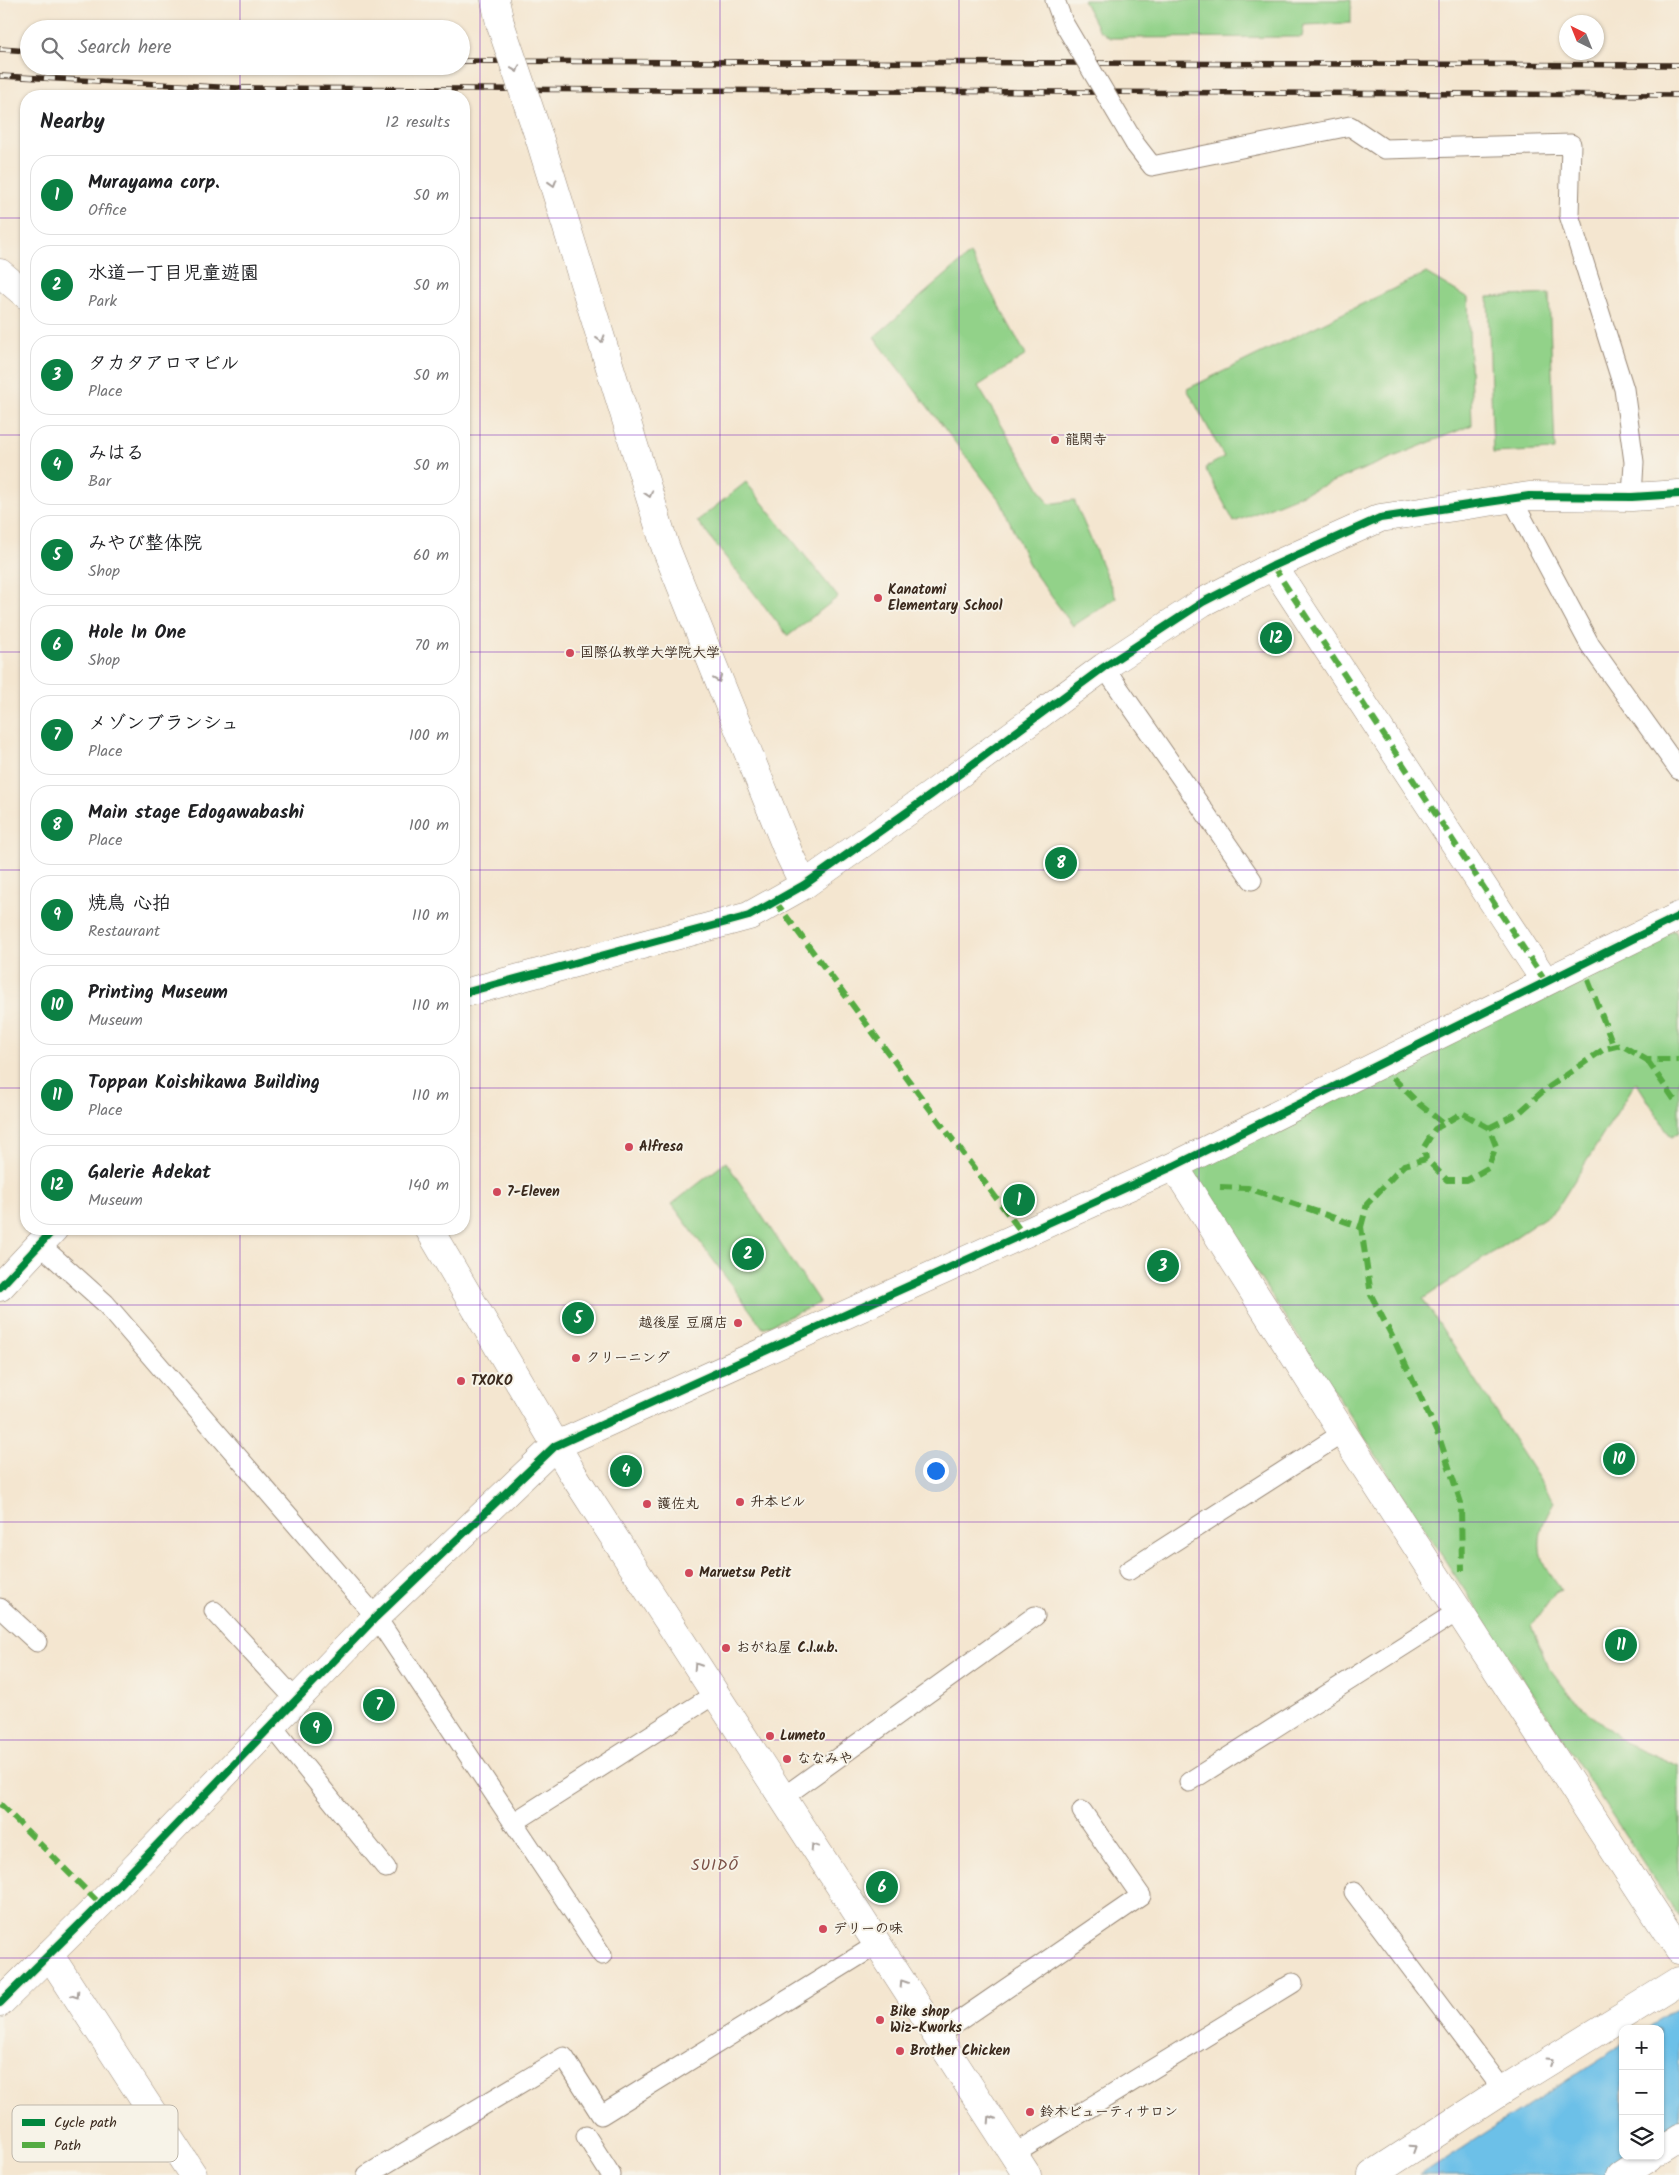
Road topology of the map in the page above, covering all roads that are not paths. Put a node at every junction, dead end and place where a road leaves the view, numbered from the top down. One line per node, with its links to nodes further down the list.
1 (1055, 0): 6 (lane, bridge)
2 (498, 12): 12 (main road, one-way to 12, bridge)
3 (0, 273): 4 (main road)
4 (20, 289)
5 (1679, 494): 6 (main road)
6 (1632, 497): 7 (main road)
7 (1512, 499): 8 (main road); 10 (lane)
8 (1273, 566): 9 (main road); 14 (main road)
9 (1104, 667): 11 (lane); 12 (main road)
10 (1679, 770)
11 (1252, 880)
12 (804, 885): 15 (main road)
13 (1679, 916): 14 (main road)
14 (1545, 981): 16 (main road)
15 (470, 991)
16 (1174, 1166): 20 (main road); 21 (main road)
17 (432, 1235): 21 (main road)
18 (47, 1236): 19 (main road); 27 (lane)
19 (0, 1287)
20 (1343, 1433): 22 (lane); 24 (main road)
21 (555, 1446): 27 (main road); 29 (main road, one-way to 21)
22 (1128, 1571)
23 (0, 1608): 28 (lane)
24 (1460, 1610): 32 (lane); 39 (main road)
25 (214, 1611): 30 (lane)
26 (1035, 1616): 33 (lane)
27 (376, 1617): 30 (main road); 35 (lane)
28 (37, 1642)
29 (715, 1694): 33 (main road); 35 (lane)
30 (296, 1700): 31 (main road)
31 (272, 1726): 36 (lane); 40 (main road)
32 (1189, 1782)
33 (782, 1798): 38 (main road, one-way to 33)
34 (1082, 1811): 45 (lane)
35 (514, 1822): 41 (lane)
36 (386, 1868)
37 (1354, 1892): 46 (lane)
38 (878, 1944): 45 (main road, one-way to 38); 55 (lane)
39 (1679, 1950)
40 (49, 1954): 44 (main road); 47 (main road, one-way to 47)
41 (602, 1956)
42 (1679, 1981): 46 (main road, one-way to 42)
43 (1293, 1984): 53 (lane)
44 (0, 2003)
45 (937, 2036): 53 (main road, one-way to 45)
46 (1503, 2090): 57 (main road, one-way to 46)
47 (147, 2105)
48 (586, 2136): 56 (lane)
49 (1679, 2138): 50 (main road)
50 (1664, 2147)
51 (178, 2152): 54 (main road, one-way to 54)
52 (1644, 2160): 58 (main road)
53 (1020, 2164)
54 (193, 2175)
55 (367, 2175)
56 (611, 2175)
57 (1372, 2175)
58 (1621, 2175)

